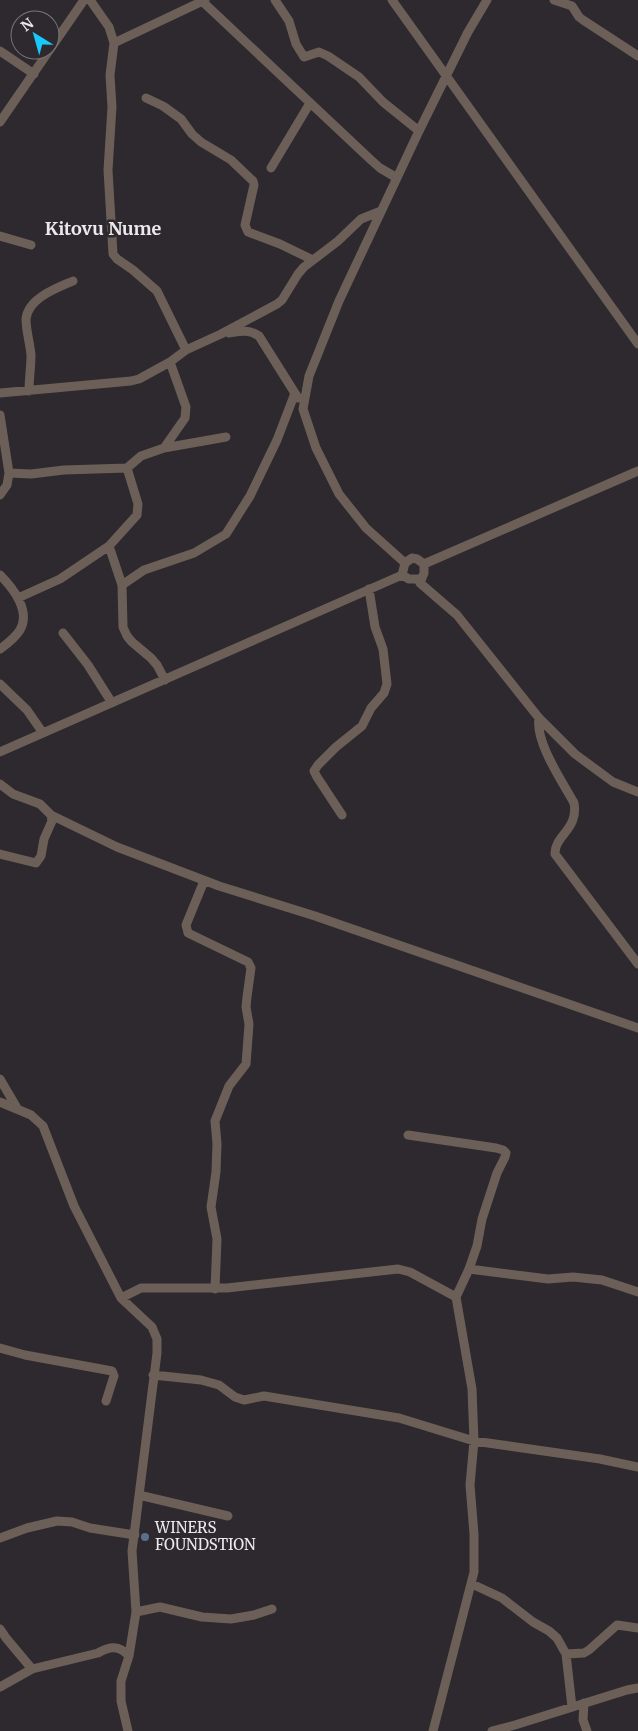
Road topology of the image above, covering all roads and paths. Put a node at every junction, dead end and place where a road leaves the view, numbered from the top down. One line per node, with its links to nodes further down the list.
1 (84, 0): 11 (street)
2 (90, 0): 8 (street)
3 (275, 0): 16 (street)
4 (392, 0): 12 (street)
5 (487, 0): 12 (street)
6 (554, 0): 10 (street)
7 (204, 1): 8 (street); 14 (street)
8 (114, 42): 26 (street)
9 (0, 51): 11 (street)
10 (638, 56)
11 (34, 74): 15 (street)
12 (447, 76): 16 (street); 25 (street)
13 (146, 98): 22 (street)
14 (310, 103): 17 (street); 18 (street)
15 (0, 122)
16 (419, 131): 18 (street)
17 (271, 168)
18 (398, 178): 19 (street)
19 (381, 211): 22 (street); 31 (street)
20 (0, 236): 21 (street)
21 (31, 245)
22 (313, 260): 24 (street)
23 (73, 281): 28 (street)
24 (222, 334): 26 (street); 30 (street)
25 (638, 344)
26 (186, 350): 27 (street)
27 (170, 362): 28 (street); 34 (street)
28 (28, 390): 29 (street)
29 (0, 393)
30 (296, 393): 31 (street); 45 (street)
31 (302, 409): 40 (street)
32 (0, 414): 37 (street)
33 (226, 437): 34 (street)
34 (164, 448): 35 (street)
35 (127, 468): 37 (street); 39 (street)
36 (638, 471): 41 (street)
37 (9, 474): 38 (street)
38 (0, 495)
39 (109, 546): 45 (street); 47 (street)
40 (405, 563): 41 (street); 43 (street)
41 (424, 564): 44 (street)
42 (0, 575): 47 (street)
43 (402, 575): 44 (street); 46 (street)
44 (420, 583): 53 (street)
45 (122, 584): 50 (street)
46 (369, 589): 50 (street); 59 (street)
47 (18, 598): 49 (street)
48 (63, 633): 52 (street)
49 (0, 650)
50 (165, 680): 52 (street)
51 (0, 684): 54 (street)
52 (112, 703): 54 (street)
53 (539, 718): 57 (street); 62 (street)
54 (43, 733): 55 (street)
55 (0, 752)
56 (0, 784): 58 (street)
57 (638, 792)
58 (51, 815): 60 (street); 61 (street)
59 (342, 815)
60 (0, 854)
61 (204, 881): 63 (street); 69 (street)
62 (638, 964)
63 (638, 1028)
64 (0, 1079): 66 (street)
65 (0, 1102): 66 (street)
66 (16, 1108): 72 (street)
67 (408, 1135): 68 (street)
68 (469, 1268): 70 (street); 71 (street)
69 (215, 1289): 71 (street); 72 (street)
70 (638, 1292)
71 (456, 1297): 76 (street)
72 (121, 1298): 74 (street)
73 (0, 1348): 75 (street)
74 (153, 1375): 76 (street); 78 (street)
75 (106, 1401)
76 (474, 1441): 77 (street); 82 (street)
77 (638, 1467)
78 (139, 1498): 79 (street); 80 (street)
79 (228, 1516)
80 (135, 1535): 81 (street); 84 (street)
81 (0, 1538)
82 (472, 1584): 87 (street); 95 (street)
83 (272, 1609): 84 (street)
84 (136, 1612): 88 (street)
85 (638, 1628): 87 (street)
86 (0, 1629): 89 (street)
87 (566, 1654): 93 (street)
88 (129, 1656): 89 (street); 94 (street)
89 (32, 1669): 90 (street)
90 (0, 1688)
91 (638, 1688): 92 (street)
92 (584, 1703): 93 (street); 97 (street)
93 (572, 1707): 96 (street)
94 (128, 1731)
95 (433, 1731)
96 (492, 1731)
97 (588, 1731)

